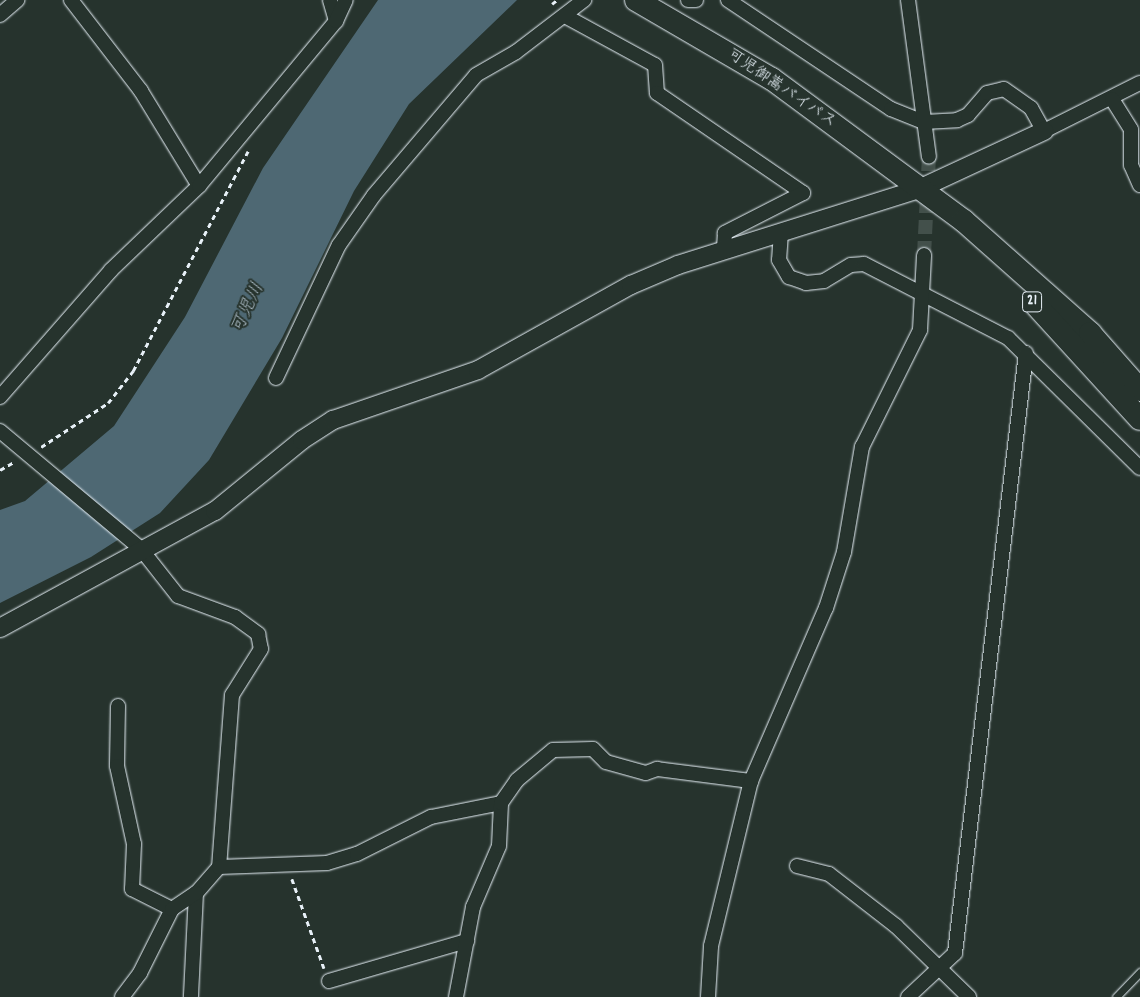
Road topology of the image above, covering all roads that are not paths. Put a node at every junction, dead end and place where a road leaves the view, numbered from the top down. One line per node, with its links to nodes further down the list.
1 (17, 0): 11 (street)
2 (71, 0): 20 (street)
3 (330, 0): 13 (street)
4 (346, 0): 13 (street)
5 (584, 0): 12 (street)
6 (636, 0): 21 (highway, 可児御嵩バイパス / 21)
7 (688, 0): 8 (street)
8 (696, 0)
9 (728, 0): 16 (street)
10 (908, 0): 16 (street)
11 (0, 15)
12 (565, 16): 23 (street); 27 (street)
13 (336, 21): 20 (street)
14 (1140, 83): 15 (street)
15 (1112, 99): 17 (street); 19 (street)
16 (924, 122): 17 (street); 18 (street)
17 (1044, 131): 21 (street)
18 (929, 157)
19 (1140, 185)
20 (199, 186): 29 (street)
21 (920, 190): 22 (street); 28 (highway, 可児御嵩バイパス / 21); 30 (highway, 可児御嵩バイパス / 21)
22 (781, 232): 23 (street); 25 (street)
23 (724, 249): 33 (street)
24 (924, 255): 25 (street)
25 (923, 291): 26 (street); 36 (street)
26 (1026, 352): 32 (street); 43 (street)
27 (276, 378)
28 (1140, 390)
29 (0, 397)
30 (1140, 419)
31 (0, 431): 33 (street)
32 (1140, 468)
33 (141, 549): 34 (street); 39 (street)
34 (0, 628)
35 (118, 706): 41 (street)
36 (751, 781): 37 (street); 49 (street)
37 (502, 803): 39 (street); 42 (street)
38 (797, 866): 43 (street)
39 (218, 867): 40 (street)
40 (196, 893): 41 (street); 47 (street)
41 (172, 909): 46 (street)
42 (467, 941): 45 (street); 48 (street)
43 (941, 966): 50 (street); 51 (street)
44 (1140, 972): 52 (lane)
45 (329, 981)
46 (122, 997)
47 (191, 997)
48 (456, 997)
49 (708, 997)
50 (908, 997)
51 (969, 997)
52 (1116, 997)

